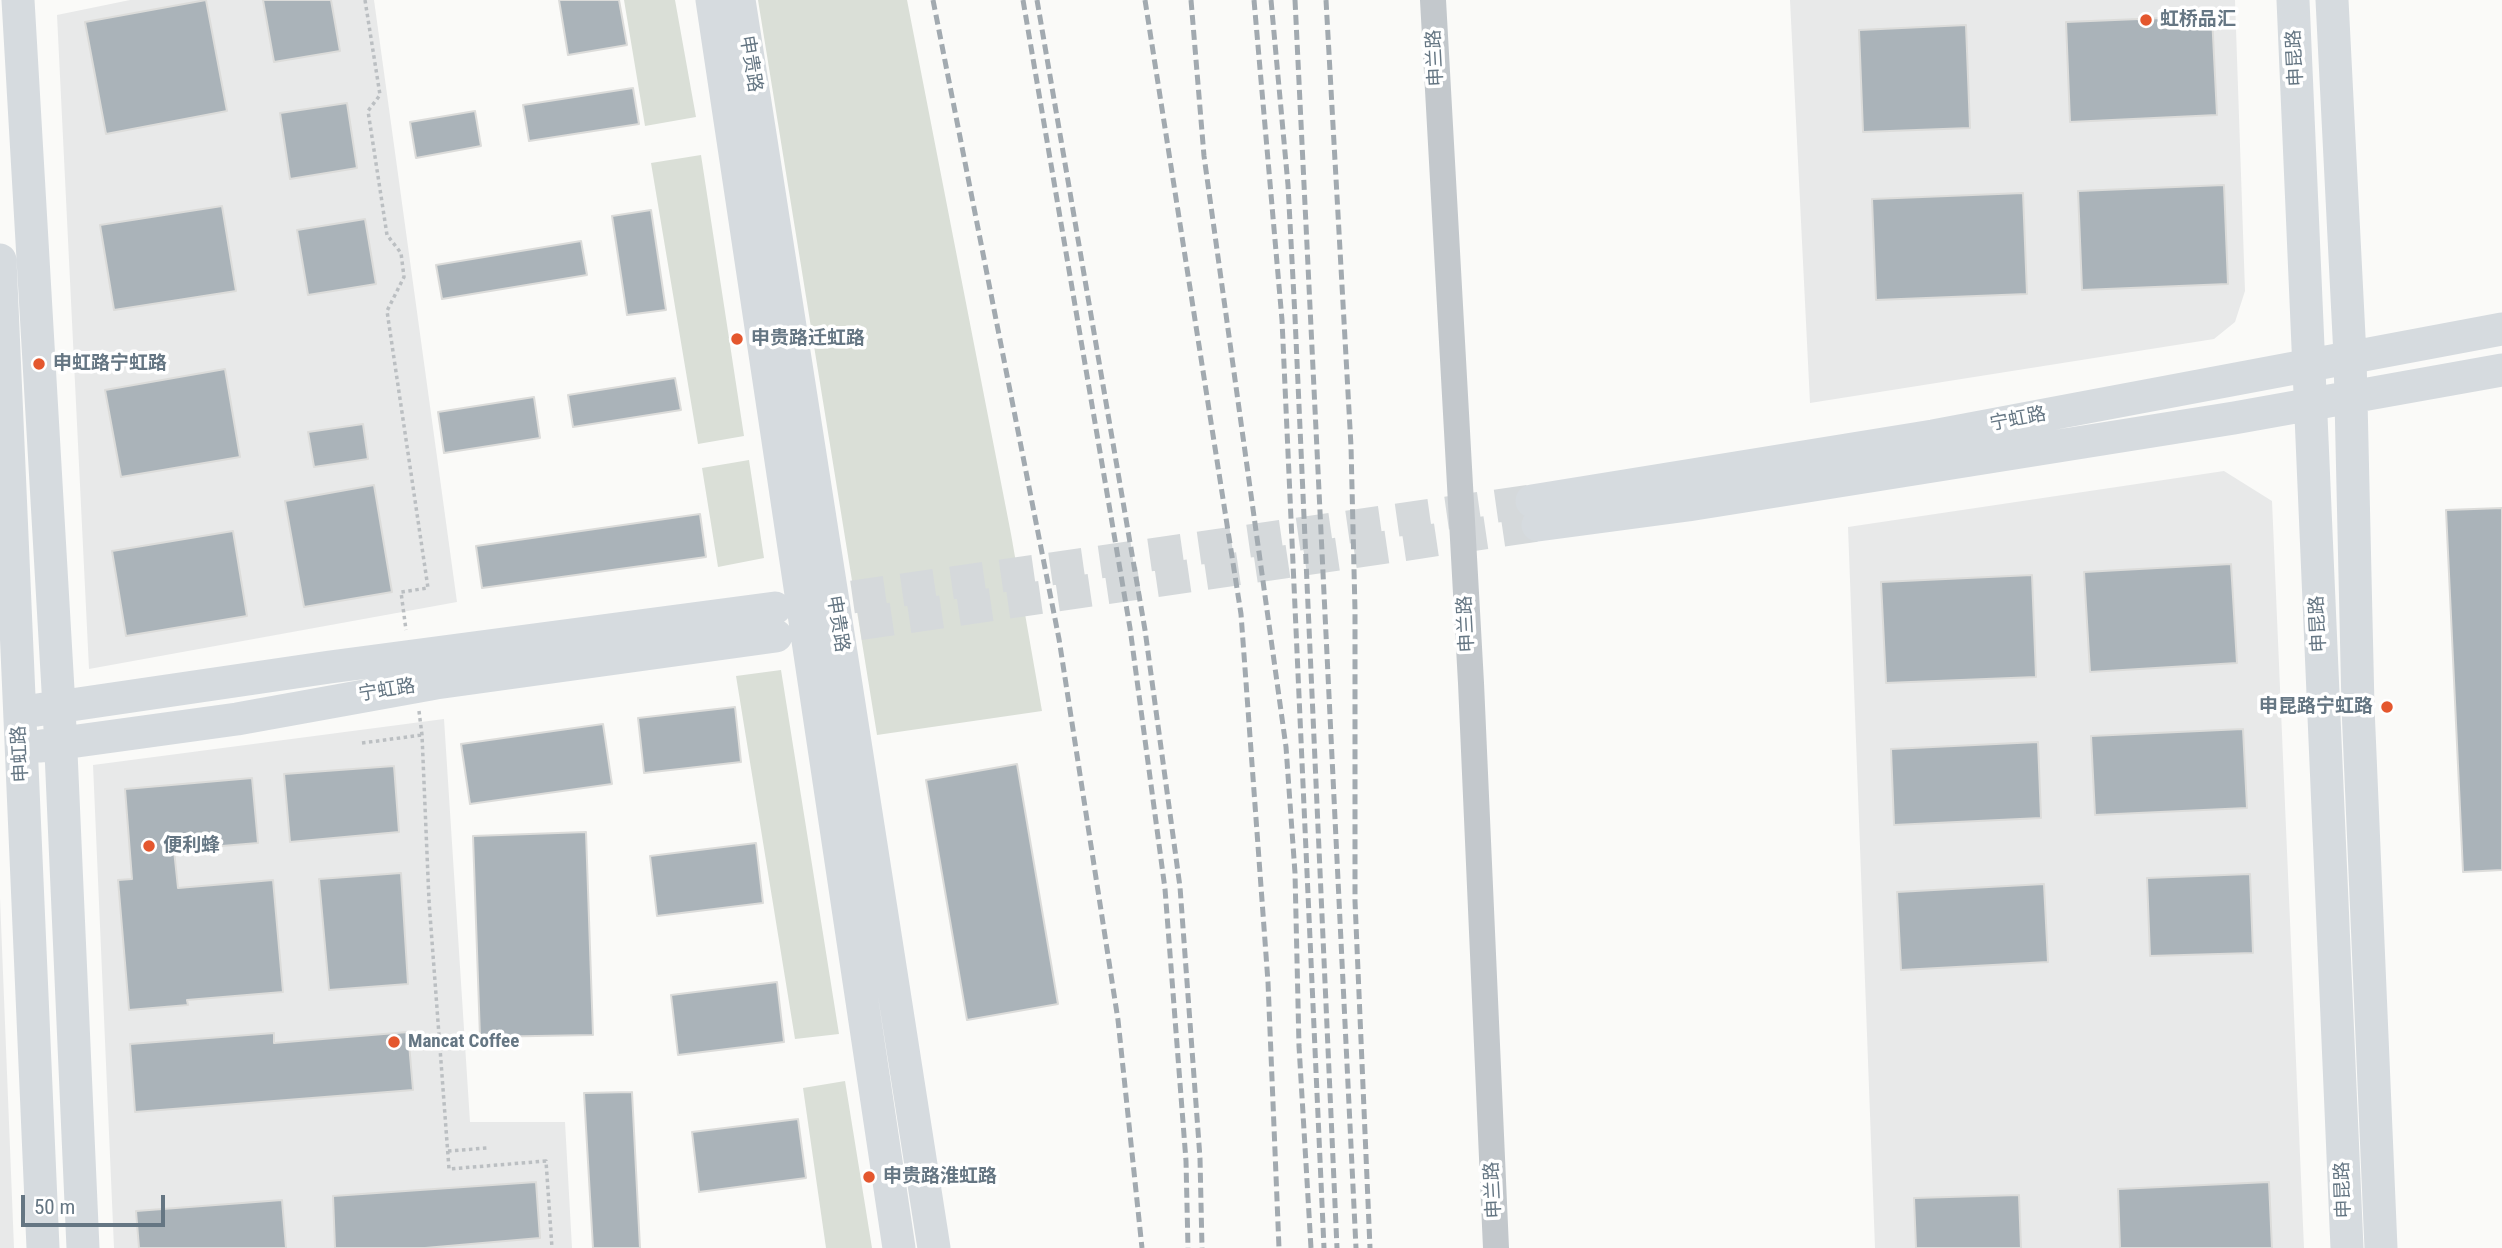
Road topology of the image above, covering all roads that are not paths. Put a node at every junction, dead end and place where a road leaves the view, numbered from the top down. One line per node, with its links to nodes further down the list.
1 (18, 0): 14 (main road)
2 (712, 0): 20 (main road, 申贵路)
3 (739, 0): 21 (main road, 申贵路)
4 (1433, 0): 22 (street, 申兰路)
5 (2293, 0): 10 (main road, 申昆路)
6 (2332, 0): 9 (main road, 申昆路)
7 (0, 260): 15 (main road, 申虹路)
8 (2502, 329): 9 (main road, 宁虹路)
9 (2350, 356): 10 (main road, 宁虹路); 12 (main road, 申昆路)
10 (2308, 365): 13 (main road, 申昆路); 13 (main road, 宁虹路)
11 (2502, 370): 12 (main road, 宁虹路)
12 (2350, 396): 13 (main road, 宁虹路); 24 (main road, 申昆路)
13 (2309, 402): 23 (main road, 申昆路)
14 (59, 707): 15 (main road, 宁虹路); 16 (main road); 16 (main road, 宁虹路)
15 (9, 715): 17 (main road, 申虹路)
16 (61, 743): 17 (main road, 宁虹路); 19 (main road)
17 (10, 750): 18 (main road, 申虹路)
18 (43, 1248)
19 (83, 1248)
20 (898, 1248)
21 (934, 1248)
22 (1496, 1248)
23 (2347, 1248)
24 (2381, 1248)

